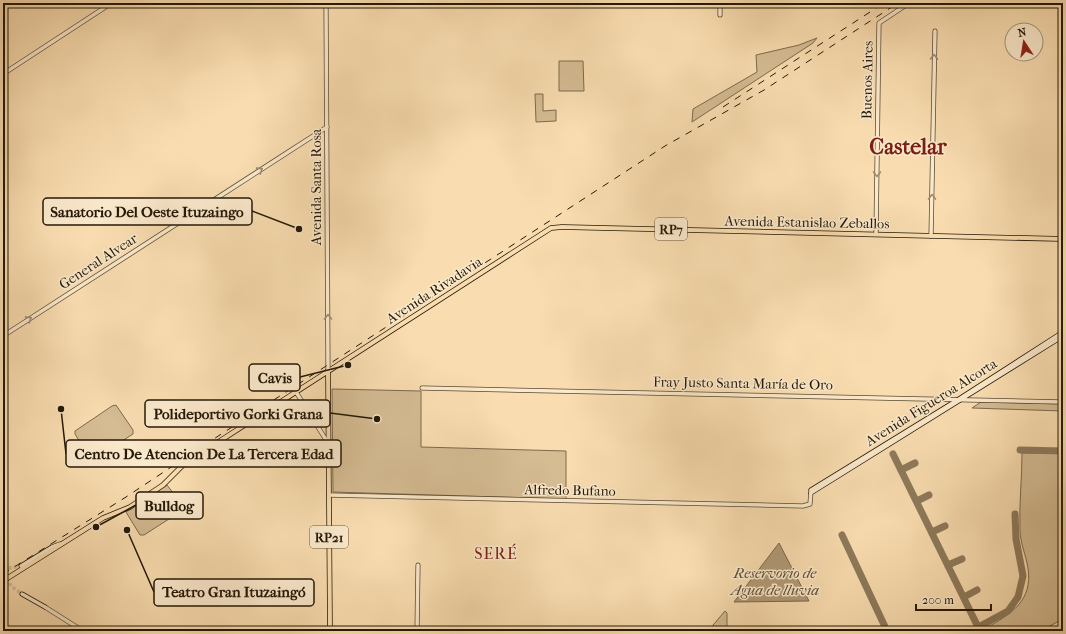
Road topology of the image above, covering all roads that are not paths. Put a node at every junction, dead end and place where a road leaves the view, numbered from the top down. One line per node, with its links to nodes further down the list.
1 (113, 3): 5 (street)
2 (326, 3): 9 (street, Avenida Santa Rosa)
3 (720, 3): 6 (street)
4 (909, 3): 11 (street, Buenos Aires, one-way to 11)
5 (106, 4): 8 (street)
6 (720, 15)
7 (935, 32): 12 (street, one-way to 7)
8 (3, 74)
9 (327, 127): 15 (street, General Alvear, one-way to 9); 17 (street, Avenida Santa Rosa, one-way to 9)
10 (552, 228): 11 (main road, Avenida Estanislao Zeballos / RP7); 17 (main road, Avenida Rivadavia / RP7)
11 (876, 234): 12 (main road, Avenida Estanislao Zeballos / RP7)
12 (931, 236): 13 (main road, Avenida Estanislao Zeballos / RP7)
13 (1063, 239)
14 (1063, 332): 20 (street, Avenida Figueroa Alcorta)
15 (3, 336)
16 (1063, 336): 21 (street, Avenida Figueroa Alcorta)
17 (328, 372): 19 (main road, RP7); 23 (main road, RP21)
18 (422, 388): 20 (street, Fray Justo Santa María de Oro)
19 (296, 392): 23 (street); 26 (main road, RP7)
20 (959, 399): 21 (street, Fray Justo Santa María de Oro); 24 (street, Avenida Figueroa Alcorta)
21 (964, 399): 22 (street, Fray Justo Santa María de Oro); 24 (street, Avenida Figueroa Alcorta)
22 (1063, 402)
23 (328, 443): 25 (main road, RP21)
24 (811, 491): 25 (street, Alfredo Bufano)
25 (329, 495): 32 (main road, RP21)
26 (61, 544): 28 (street); 29 (main road, RP7)
27 (418, 565): 33 (street)
28 (21, 566)
29 (3, 581)
30 (22, 594): 31 (street)
31 (83, 631)
32 (330, 631)
33 (418, 631)

